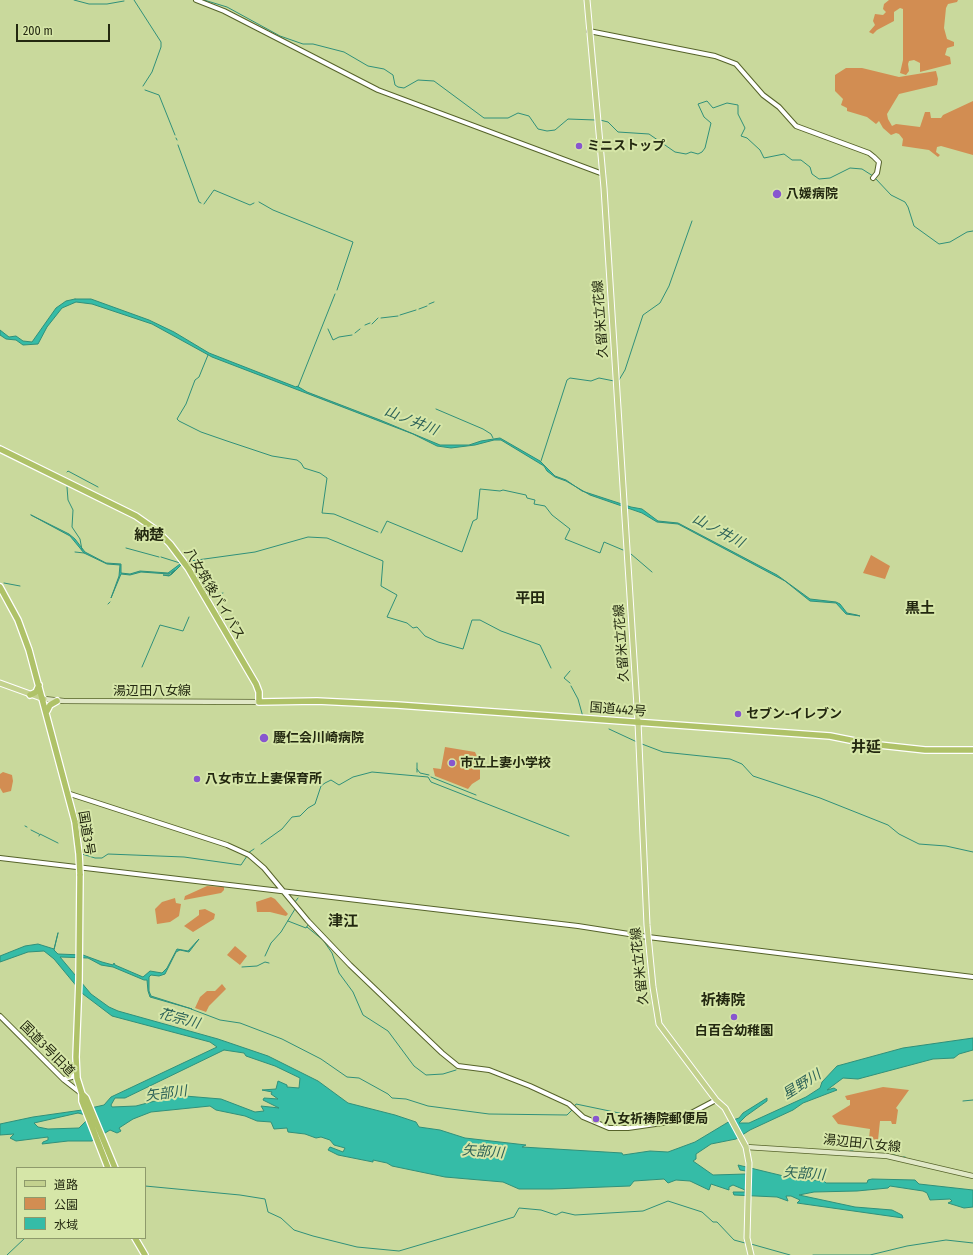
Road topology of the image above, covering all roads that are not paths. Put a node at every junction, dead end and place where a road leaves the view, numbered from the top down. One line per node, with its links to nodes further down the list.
1 (196, 0): 4 (street)
2 (587, 0): 3 (main road, 久留米立花線)
3 (589, 31): 4 (main road, 久留米立花線); 5 (street)
4 (603, 174): 15 (main road, 久留米立花線)
5 (873, 178)
6 (0, 449): 13 (highway, 八女筑後バイパス)
7 (0, 587): 9 (highway, 国道3号)
8 (0, 683): 10 (main road)
9 (40, 684): 10 (highway); 11 (highway, 国道3号)
10 (30, 695): 11 (main road)
11 (44, 699): 12 (main road, 湯辺田八女線); 14 (highway, 国道3号)
12 (57, 701): 13 (main road, 湯辺田八女線); 14 (highway)
13 (260, 702): 15 (highway, 国道442号)
14 (47, 712): 17 (highway, 国道3号)
15 (638, 722): 16 (highway, 国道442号); 20 (main road, 久留米立花線)
16 (973, 750)
17 (67, 793): 19 (street); 23 (highway, 国道3号, bridge)
18 (0, 858): 19 (street)
19 (284, 892): 20 (street); 26 (street)
20 (648, 937): 21 (street); 26 (main road, 久留米立花線)
21 (973, 976)
22 (0, 1016): 24 (street, 国道3号旧道)
23 (76, 1066): 24 (street); 25 (highway, 国道3号)
24 (63, 1079): 25 (street, 国道3号旧道)
25 (84, 1097): 28 (highway, 国道3号)
26 (716, 1100): 27 (main road, 久留米立花線)
27 (746, 1146): 31 (main road, 湯辺田八女線); 34 (main road, 久留米立花線)
28 (104, 1151): 29 (highway, 国道3号); 30 (highway, 国道3号)
29 (108, 1167)
30 (114, 1167)
31 (973, 1176)
32 (137, 1239): 33 (highway)
33 (145, 1255)
34 (751, 1255)

